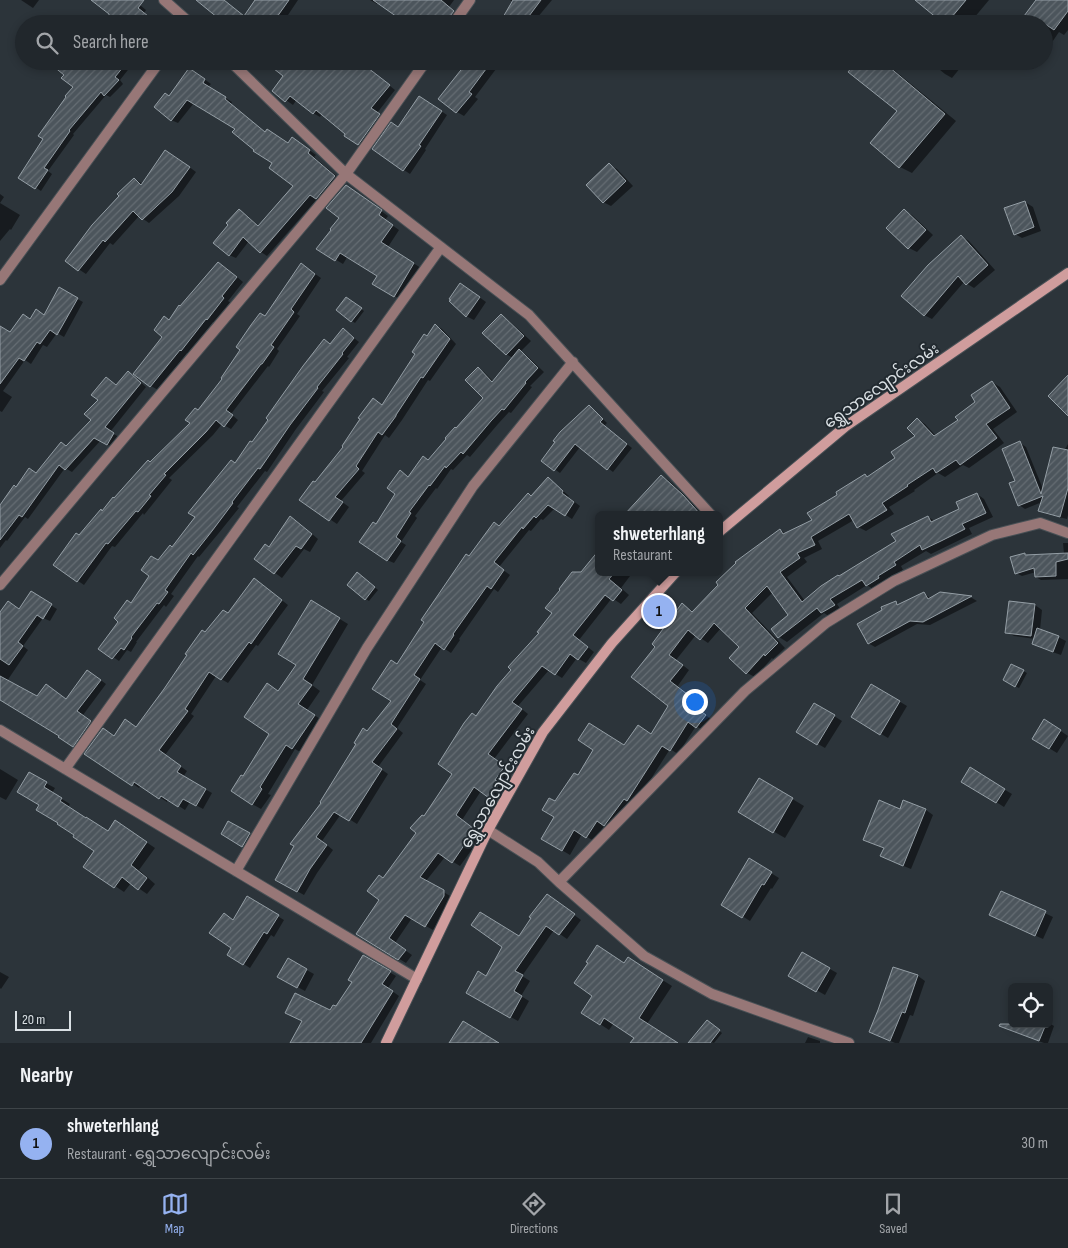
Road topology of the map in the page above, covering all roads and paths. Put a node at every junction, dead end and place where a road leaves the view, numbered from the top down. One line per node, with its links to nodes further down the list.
1 (164, 0): 3 (street)
2 (470, 0): 4 (street)
3 (180, 15)
4 (459, 15)
5 (153, 70): 11 (street)
6 (239, 70): 8 (street)
7 (420, 70): 8 (street)
8 (346, 174): 9 (street); 17 (street)
9 (442, 247): 12 (street); 19 (street)
10 (1068, 273): 14 (street, ရွှေသာလျောင်းလမ်း)
11 (0, 280)
12 (573, 362): 13 (street); 21 (street)
13 (707, 511)
14 (723, 526)
15 (1068, 533): 22 (street)
16 (672, 576): 20 (street, ရွှေသာလျောင်းလမ်း)
17 (0, 585)
18 (0, 730): 19 (street)
19 (65, 769): 21 (street)
20 (488, 830): 22 (street); 23 (street, ရွှေသာလျောင်းလမ်း)
21 (236, 871): 23 (street)
22 (559, 882): 25 (street)
23 (417, 979): 24 (street, ရွှေသာလျောင်းလမ်း)
24 (386, 1043)
25 (849, 1043)

